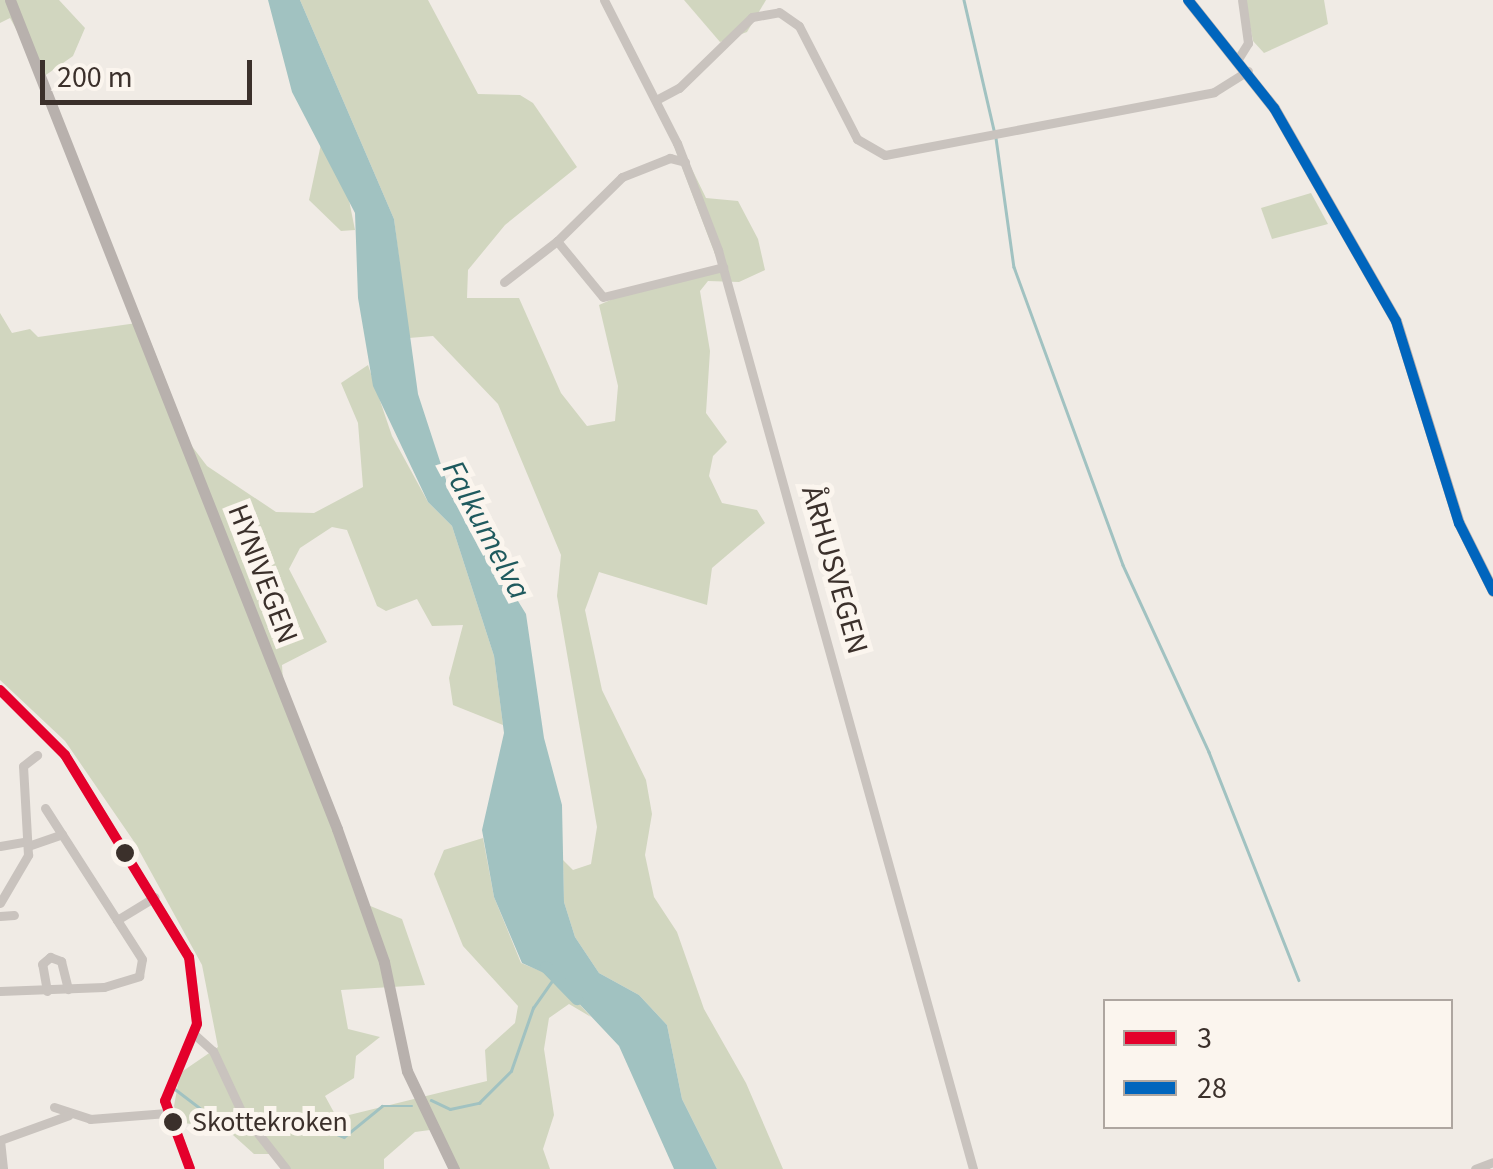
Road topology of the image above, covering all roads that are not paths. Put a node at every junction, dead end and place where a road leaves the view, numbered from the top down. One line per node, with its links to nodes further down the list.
1 (10, 0): 38 (main road, HYNIVEGEN)
2 (604, 0): 7 (street, ÅRHUSVEGEN)
3 (1188, 0): 5 (main road)
4 (1242, 0): 5 (street)
5 (1238, 58): 6 (main road)
6 (1248, 72): 7 (street); 14 (main road)
7 (656, 100): 8 (street, ÅRHUSVEGEN)
8 (677, 143): 9 (street); 10 (street, ÅRHUSVEGEN)
9 (670, 158): 10 (street); 11 (street)
10 (685, 162): 12 (street, ÅRHUSVEGEN)
11 (557, 241): 12 (street); 13 (street)
12 (723, 267): 39 (street, ÅRHUSVEGEN)
13 (504, 282)
14 (1493, 591)
15 (0, 690): 21 (street)
16 (37, 755): 19 (street)
17 (45, 808): 18 (street)
18 (62, 834): 19 (street); 25 (street)
19 (28, 844): 20 (street); 22 (street)
20 (0, 846)
21 (155, 898): 25 (street); 29 (street)
22 (0, 903)
23 (14, 915): 24 (street)
24 (0, 916)
25 (117, 920): 26 (street)
26 (68, 989): 27 (street); 27 (street)
27 (47, 991): 28 (street)
28 (0, 992)
29 (194, 1034): 31 (street); 37 (street)
30 (54, 1107): 32 (street)
31 (167, 1113): 32 (street); 36 (street)
32 (69, 1115): 33 (street)
33 (0, 1140): 35 (street)
34 (1493, 1162): 40 (street)
35 (2, 1169)
36 (190, 1169)
37 (286, 1169)
38 (454, 1169)
39 (973, 1169)
40 (1475, 1169)

